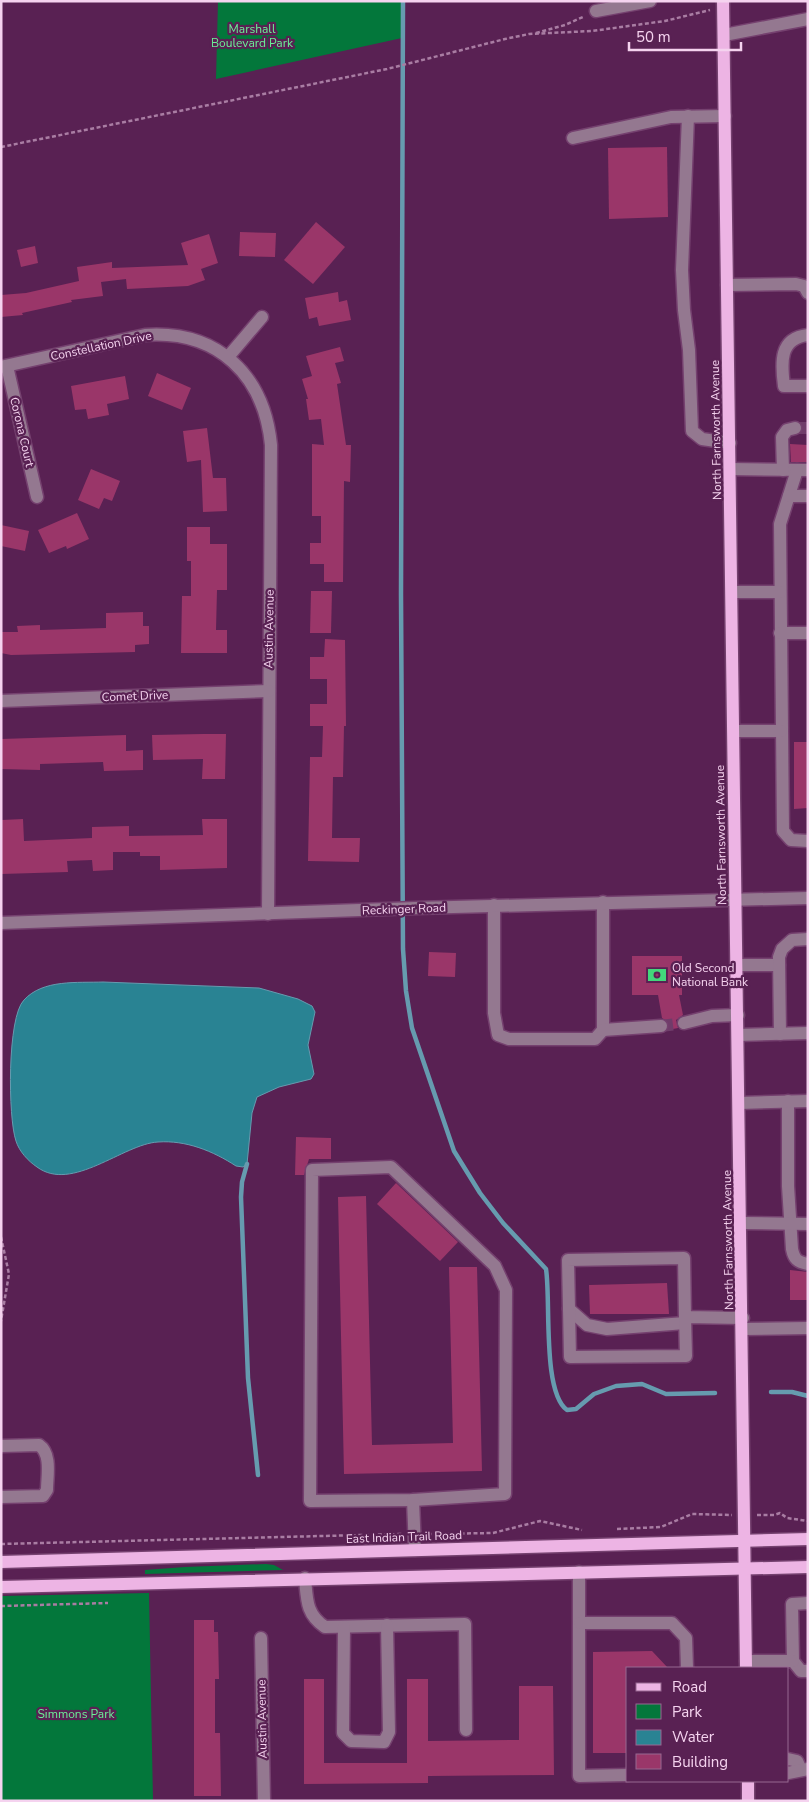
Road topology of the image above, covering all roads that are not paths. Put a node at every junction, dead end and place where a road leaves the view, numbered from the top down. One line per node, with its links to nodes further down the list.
1 (650, 1): 3 (street)
2 (723, 1): 5 (main road, North Farnsworth Avenue)
3 (596, 11)
4 (808, 20): 5 (street)
5 (724, 35): 7 (main road, North Farnsworth Avenue)
6 (688, 116): 7 (street); 8 (street); 17 (street)
7 (725, 116): 9 (main road, North Farnsworth Avenue)
8 (573, 138)
9 (728, 285): 10 (street); 17 (main road, North Farnsworth Avenue)
10 (808, 294)
11 (262, 317): 13 (street)
12 (808, 335): 15 (street)
13 (228, 357): 14 (street, Constellation Drive); 28 (street, Austin Avenue)
14 (4, 367): 23 (street, Corona Court)
15 (808, 386)
16 (796, 428): 19 (street)
17 (730, 443): 18 (main road, North Farnsworth Avenue)
18 (730, 469): 19 (street); 24 (main road, North Farnsworth Avenue)
19 (783, 470): 20 (street)
20 (802, 470): 21 (street)
21 (788, 496): 22 (street); 25 (street)
22 (808, 496)
23 (37, 497)
24 (732, 592): 25 (street); 31 (main road, North Farnsworth Avenue)
25 (780, 592): 26 (street)
26 (780, 633): 27 (street); 30 (street)
27 (808, 633)
28 (268, 691): 29 (street, Comet Drive); 37 (street, Austin Avenue)
29 (1, 701)
30 (781, 731): 31 (street); 32 (street)
31 (734, 732): 33 (main road, North Farnsworth Avenue)
32 (808, 841)
33 (736, 898): 34 (street, Reckinger Road); 35 (street, Reckinger Road); 40 (main road, North Farnsworth Avenue)
34 (808, 898)
35 (603, 902): 36 (street, Reckinger Road); 45 (street)
36 (494, 906): 37 (street, Reckinger Road); 45 (street)
37 (268, 914): 38 (street, Reckinger Road)
38 (1, 923)
39 (808, 940): 41 (street)
40 (737, 965): 41 (street); 42 (main road, North Farnsworth Avenue)
41 (779, 966): 46 (street)
42 (738, 1015): 43 (street); 48 (main road, North Farnsworth Avenue)
43 (684, 1023)
44 (660, 1026): 45 (street)
45 (603, 1030)
46 (780, 1034): 47 (street); 48 (street)
47 (808, 1034)
48 (738, 1035): 51 (main road, North Farnsworth Avenue)
49 (788, 1101): 50 (street); 51 (street); 53 (street)
50 (808, 1101)
51 (740, 1103): 52 (main road, North Farnsworth Avenue)
52 (742, 1223): 53 (street); 58 (main road, North Farnsworth Avenue)
53 (791, 1224): 54 (street); 55 (street)
54 (808, 1224)
55 (808, 1264)
56 (569, 1309): 57 (street); 57 (street); 57 (street)
57 (685, 1320): 58 (street)
58 (743, 1323): 59 (street); 64 (main road, North Farnsworth Avenue)
59 (808, 1328)
60 (1, 1446): 61 (street)
61 (1, 1497)
62 (413, 1500): 62 (street); 65 (street)
63 (808, 1538): 64 (main road, East Indian Trail Road)
64 (745, 1540): 65 (main road, East Indian Trail Road); 68 (main road, North Farnsworth Avenue)
65 (415, 1550): 66 (main road, East Indian Trail Road)
66 (1, 1562)
67 (808, 1567): 68 (main road)
68 (745, 1569): 69 (main road); 78 (main road, North Farnsworth Avenue)
69 (579, 1572): 70 (main road); 73 (street)
70 (305, 1578): 71 (main road); 75 (street)
71 (1, 1587)
72 (808, 1603): 77 (street)
73 (580, 1623): 79 (street); 85 (street)
74 (388, 1625): 75 (street); 75 (street); 81 (street)
75 (344, 1627)
76 (261, 1638): 87 (street, Austin Avenue)
77 (793, 1660): 78 (street); 80 (street)
78 (746, 1665)
79 (687, 1667)
80 (808, 1670)
81 (466, 1730)
82 (789, 1760): 83 (street)
83 (804, 1769): 84 (street)
84 (789, 1773)
85 (626, 1775)
86 (748, 1782): 88 (main road)
87 (264, 1801)
88 (748, 1801)

